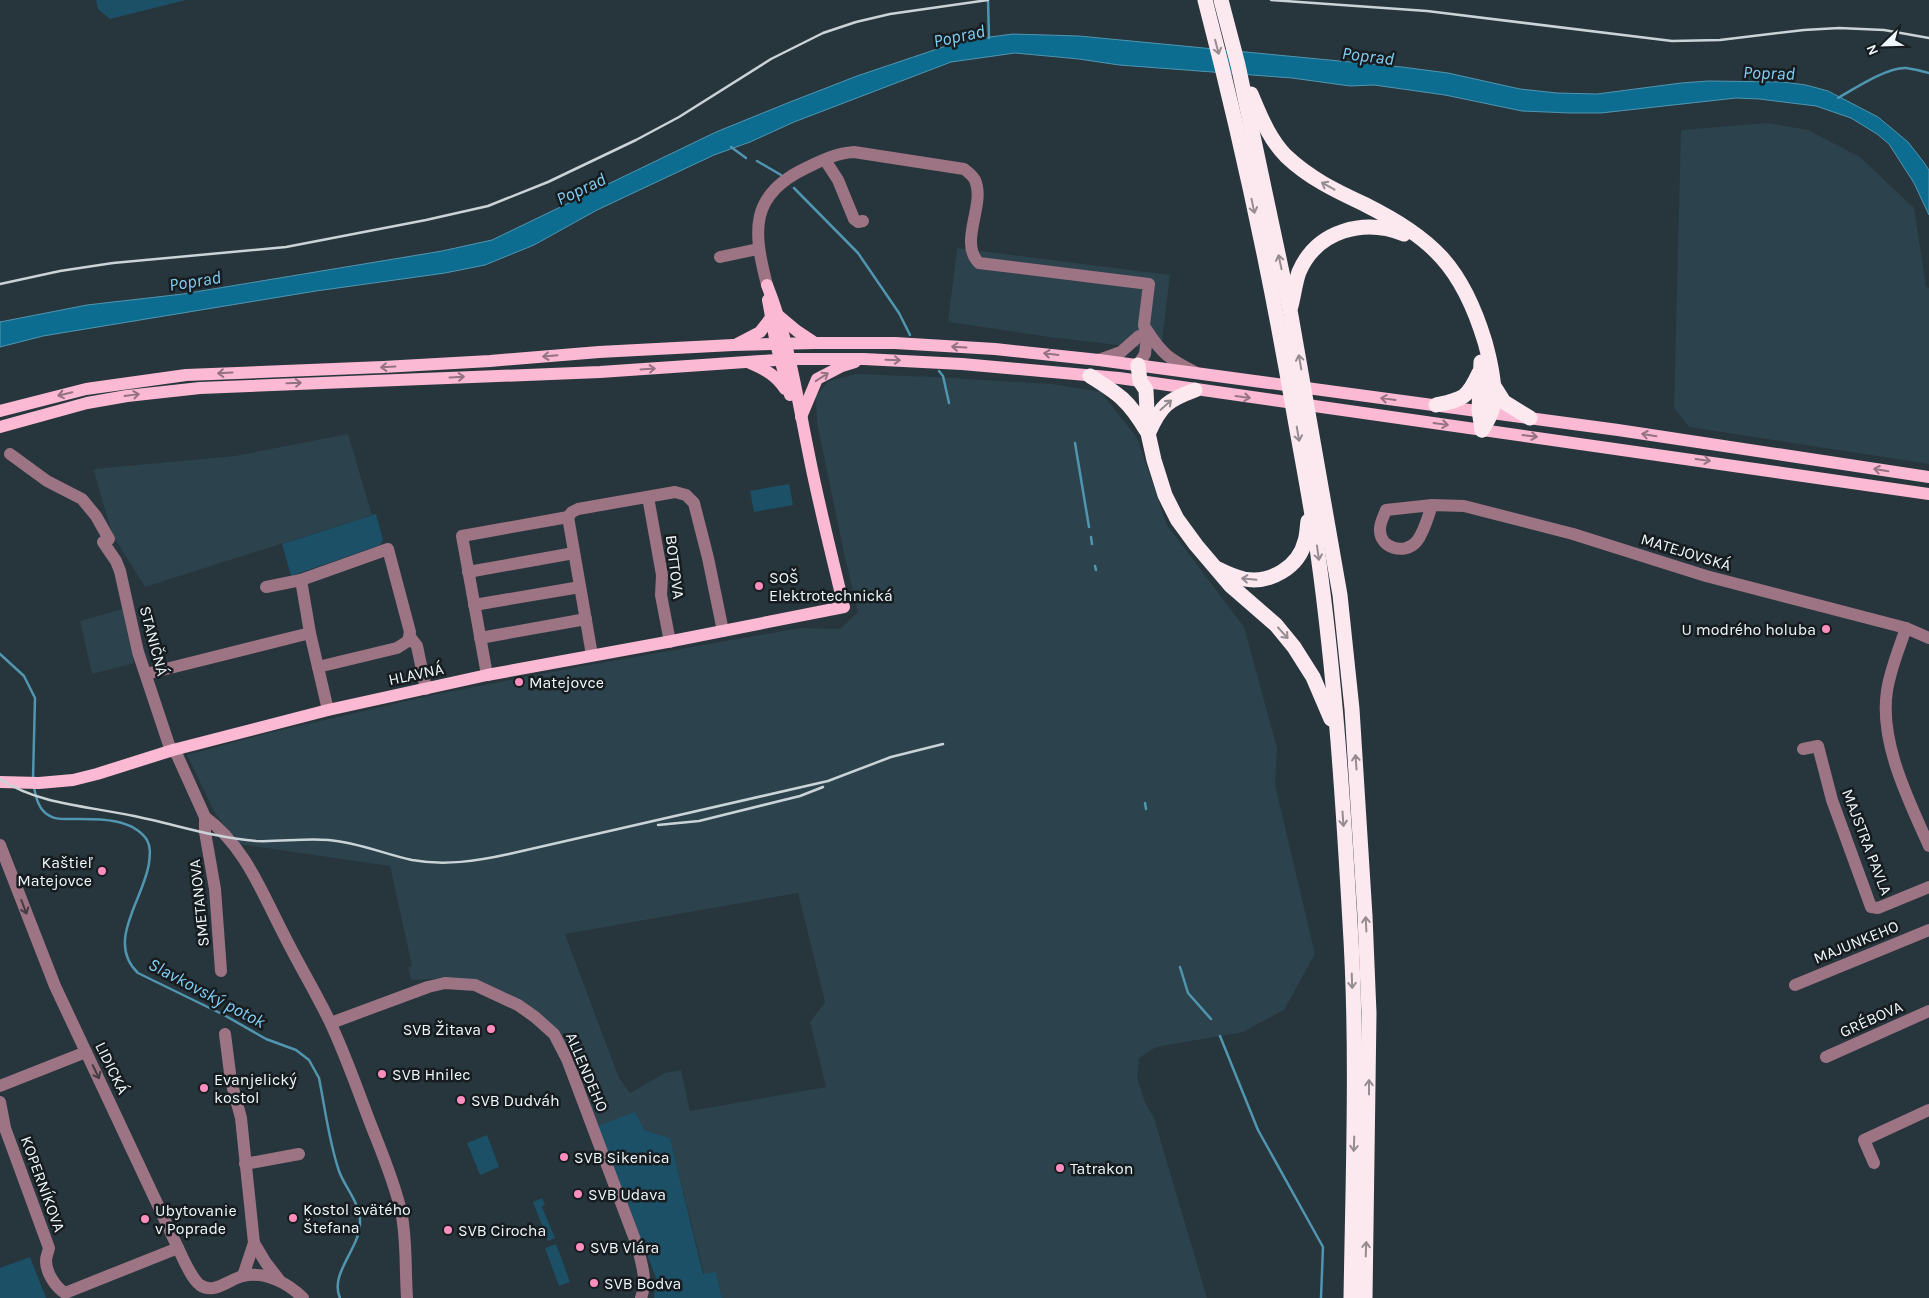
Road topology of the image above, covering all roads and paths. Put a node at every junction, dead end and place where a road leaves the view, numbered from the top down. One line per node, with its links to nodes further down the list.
1 (1205, 0): 40 (highway, one-way to 40)
2 (1221, 0): 3 (highway)
3 (1238, 65): 9 (highway, one-way to 3); 24 (highway, one-way to 3)
4 (825, 160): 5 (street); 6 (street); 11 (street)
5 (863, 221)
6 (758, 249): 7 (street); 8 (street)
7 (720, 257)
8 (767, 285): 10 (main road)
9 (1290, 310): 20 (highway); 96 (highway, one-way to 9)
10 (775, 317): 12 (main road); 13 (main road); 14 (main road)
11 (1141, 331): 17 (street); 19 (street); 21 (street)
12 (815, 342): 13 (main road); 17 (main road, one-way to 12)
13 (781, 344): 14 (main road); 15 (main road)
14 (733, 346): 28 (main road, one-way to 28)
15 (785, 359): 16 (main road); 18 (main road); 26 (main road); 31 (main road)
16 (864, 359): 22 (main road, one-way to 22); 31 (main road, one-way to 16)
17 (1099, 360): 19 (main road)
18 (747, 362): 26 (main road); 33 (main road, one-way to 18)
19 (1138, 365): 21 (main road); 23 (highway)
20 (1482, 367): 27 (highway); 29 (highway)
21 (1198, 373): 27 (main road, one-way to 21)
22 (1090, 376): 23 (main road); 30 (highway)
23 (1140, 381): 25 (main road); 30 (highway); 35 (highway)
24 (1492, 382): 29 (highway); 32 (highway)
25 (1195, 390): 34 (main road, one-way to 34); 35 (highway, one-way to 25)
26 (791, 397): 31 (main road)
27 (1436, 405): 29 (main road)
28 (0, 411)
29 (1485, 411): 32 (main road); 34 (highway)
30 (1136, 412): 35 (highway)
31 (801, 417): 52 (main road, HLAVNÁ)
32 (1530, 418): 37 (main road, one-way to 32)
33 (0, 426)
34 (1482, 430): 38 (main road, one-way to 38)
35 (1148, 433): 44 (highway)
36 (10, 454): 60 (street, STANIČNÁ)
37 (1929, 477)
38 (1929, 494)
39 (648, 497): 42 (street); 52 (street); 57 (street, BOTTOVA)
40 (1310, 505): 44 (highway, one-way to 44); 64 (highway, one-way to 64)
41 (1432, 505): 51 (street, MATEJOVSKÁ)
42 (568, 517): 43 (street); 45 (street)
43 (574, 553): 45 (street); 47 (street)
44 (1217, 568): 64 (highway, one-way to 64)
45 (468, 572): 49 (street)
46 (301, 580): 48 (street); 53 (street); 56 (street)
47 (580, 586): 49 (street); 50 (street)
48 (266, 588)
49 (474, 606): 54 (street)
50 (586, 619): 54 (street); 58 (street)
51 (1906, 628): 55 (street, MATEJOVSKÁ); 70 (street)
52 (723, 631): 57 (main road, HLAVNÁ)
53 (310, 633): 59 (street); 60 (street)
54 (480, 638): 61 (street)
55 (1929, 638)
56 (413, 641): 59 (street); 62 (street)
57 (670, 642): 58 (main road, HLAVNÁ)
58 (592, 655): 61 (main road, HLAVNÁ)
59 (318, 667): 63 (street)
60 (146, 674): 66 (street, STANIČNÁ)
61 (487, 675): 62 (main road, HLAVNÁ)
62 (426, 689): 63 (main road, HLAVNÁ)
63 (328, 710): 66 (main road, HLAVNÁ)
64 (1337, 734): 95 (highway, one-way to 95)
65 (1803, 749): 71 (street, MAJSTRA PAVLA)
66 (175, 753): 67 (main road, HLAVNÁ); 68 (street, STANIČNÁ)
67 (0, 782)
68 (204, 817): 73 (street, SMETANOVA); 76 (street)
69 (0, 846): 78 (street, LIDICKÁ, one-way to 78)
70 (1929, 846)
71 (1929, 887)
72 (1929, 930): 74 (street, MAJUNKEHO)
73 (221, 971)
74 (1795, 984)
75 (1929, 1011): 79 (street, GRÉBOVA)
76 (330, 1023): 93 (street); 94 (street, ALLENDEHO)
77 (225, 1034): 85 (street)
78 (86, 1052): 80 (street); 87 (street, LIDICKÁ, one-way to 87)
79 (1826, 1057)
80 (0, 1086)
81 (0, 1102): 91 (street, KOPERNÍKOVA)
82 (1929, 1110): 84 (street)
83 (299, 1154): 85 (street)
84 (1874, 1163)
85 (245, 1164): 86 (street)
86 (254, 1243): 88 (street); 89 (street)
87 (178, 1248): 90 (street, LIDICKÁ); 91 (street, KOPERNÍKOVA)
88 (243, 1276): 89 (street); 90 (street)
89 (280, 1280): 92 (street)
90 (205, 1293)
91 (74, 1294)
92 (303, 1298)
93 (407, 1298)
94 (641, 1298)
95 (1350, 1298)
96 (1365, 1298)

